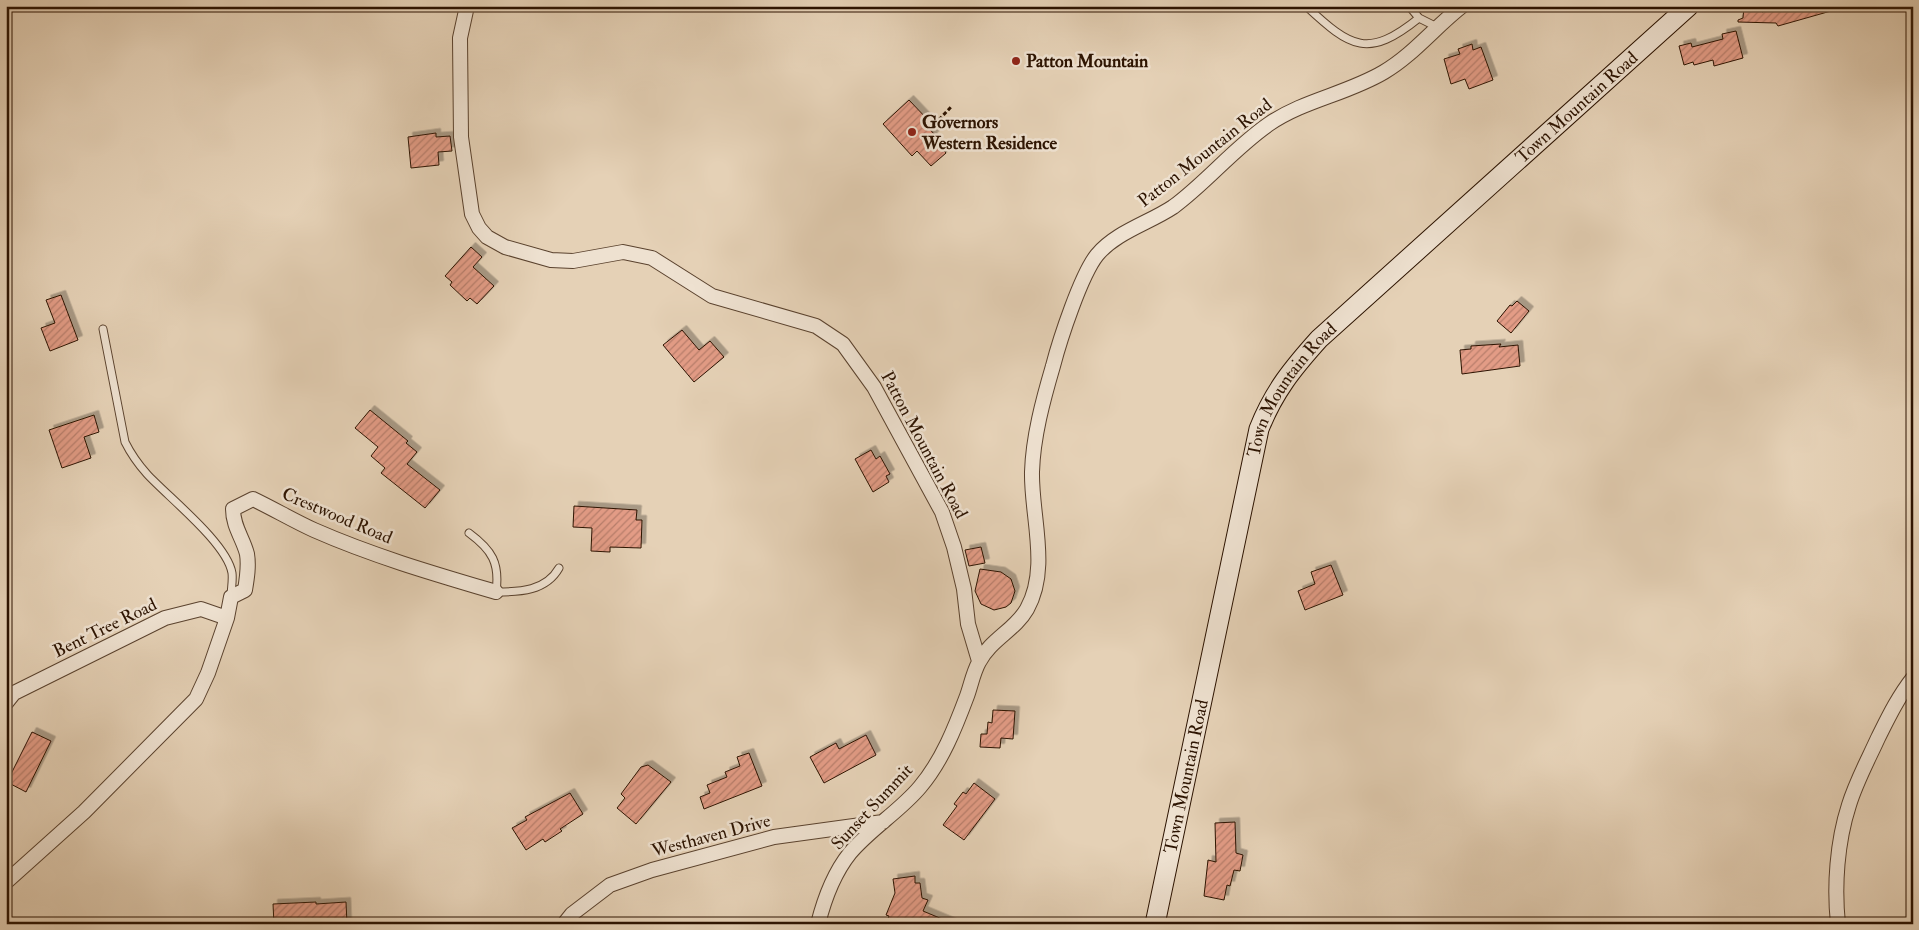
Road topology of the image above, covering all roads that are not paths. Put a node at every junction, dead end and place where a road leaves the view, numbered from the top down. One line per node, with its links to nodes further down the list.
1 (467, 6): 14 (street, Patton Mountain Road)
2 (1306, 6): 6 (lane)
3 (1409, 6): 6 (lane)
4 (1462, 6): 7 (street, Patton Mountain Road)
5 (1689, 6): 21 (main road, Town Mountain Road)
6 (1419, 18): 7 (lane)
7 (1438, 27): 14 (street, Patton Mountain Road)
8 (102, 329): 12 (lane)
9 (470, 533): 11 (lane)
10 (558, 568): 11 (lane)
11 (496, 592): 12 (street, Crestwood Road)
12 (231, 597): 13 (street)
13 (227, 618): 16 (street, Bent Tree Road); 18 (street)
14 (979, 661): 17 (street, Sunset Summit)
15 (1913, 678): 22 (street)
16 (6, 703)
17 (883, 822): 19 (street, Westhaven Drive); 20 (street, Sunset Summit)
18 (6, 882)
19 (564, 924)
20 (818, 924)
21 (1155, 924)
22 (1838, 924)

